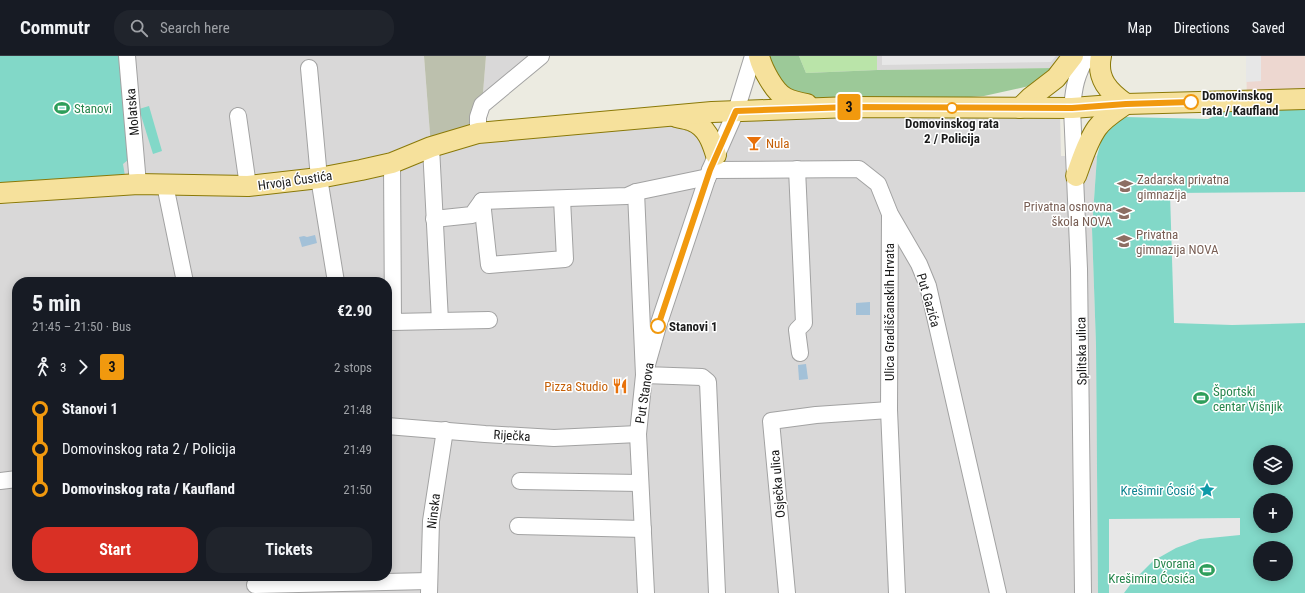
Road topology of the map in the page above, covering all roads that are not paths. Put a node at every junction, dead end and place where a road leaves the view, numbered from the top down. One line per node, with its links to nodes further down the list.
1 (127, 56): 23 (street, Molatska)
2 (541, 56): 17 (street)
3 (753, 56): 14 (street, Put Stanova)
4 (759, 56): 11 (main road)
5 (1073, 56): 12 (main road)
6 (1087, 56): 13 (street, Splitska ulica)
7 (1101, 56): 10 (main road)
8 (309, 68): 24 (street)
9 (1305, 99): 10 (main road)
10 (1126, 104): 13 (main road); 22 (main road)
11 (829, 108): 12 (main road); 14 (main road)
12 (1020, 108): 13 (main road)
13 (1072, 108): 22 (street, Splitska ulica)
14 (736, 111): 15 (main road); 20 (street, Put Stanova)
15 (668, 115): 17 (main road); 20 (main road)
16 (238, 116): 26 (street)
17 (478, 133): 18 (main road, Hrvoja Ćustića)
18 (431, 147): 19 (main road, Hrvoja Ćustića); 32 (street)
19 (392, 163): 24 (main road, Hrvoja Ćustića); 36 (street)
20 (711, 168): 21 (street, Put Gazića); 27 (street, Put Gazića); 38 (street, Put Stanova)
21 (796, 169): 31 (street, Put Gazića); 37 (street)
22 (1076, 176): 56 (street, Splitska ulica)
23 (137, 177): 25 (main road, Hrvoja Ćustića); 28 (main road, Hrvoja Ćustića)
24 (319, 178): 26 (main road, Hrvoja Ćustića); 34 (street)
25 (164, 185): 26 (main road, Hrvoja Ćustića); 33 (street)
26 (248, 186)
27 (636, 192): 29 (street, Put Gazića); 38 (street)
28 (0, 193)
29 (562, 198): 30 (street, Put Gazića); 30 (street)
30 (482, 201): 32 (street)
31 (890, 214): 39 (street, Ulica Gradiščanskih Hrvata); 55 (street, Put Gazića)
32 (434, 219): 36 (street)
33 (184, 277)
34 (335, 277)
35 (489, 320): 36 (street)
36 (440, 321)
37 (800, 353)
38 (644, 375): 42 (street, Put Stanova); 52 (street)
39 (889, 410): 53 (street, Osječka ulica); 54 (street, Ulica Gradiščanskih Hrvata)
40 (392, 426): 41 (street, Riječka)
41 (445, 430): 42 (street, Riječka); 50 (street, Ninska)
42 (638, 434): 46 (street, Put Stanova)
43 (12, 480): 44 (street)
44 (0, 481)
45 (520, 481): 46 (street)
46 (640, 483): 48 (street, Put Stanova)
47 (518, 526): 48 (street)
48 (642, 529): 51 (street, Put Stanova)
49 (255, 585): 50 (street)
50 (429, 587)
51 (646, 593)
52 (717, 593)
53 (787, 593)
54 (897, 593)
55 (998, 593)
56 (1083, 593)

